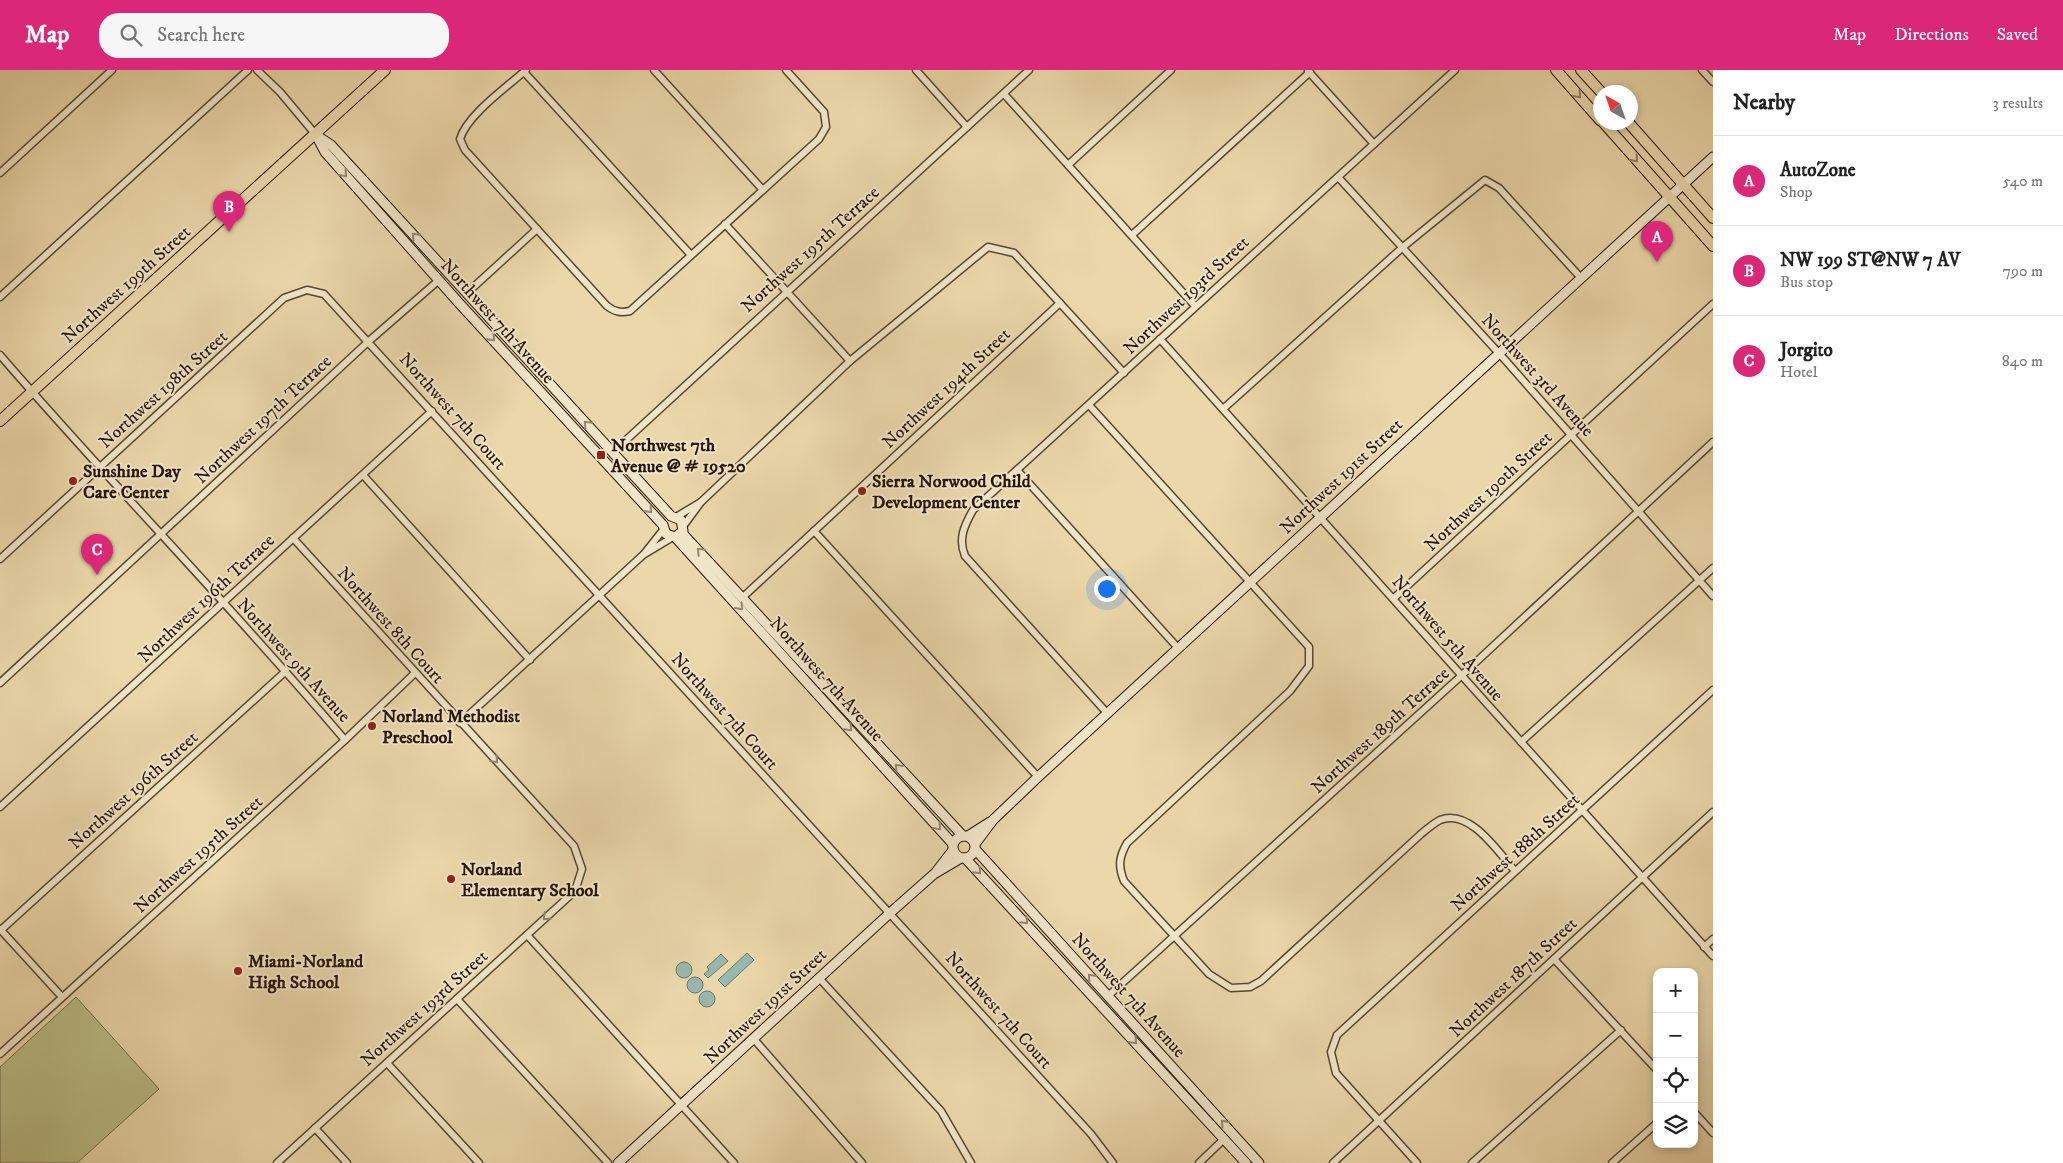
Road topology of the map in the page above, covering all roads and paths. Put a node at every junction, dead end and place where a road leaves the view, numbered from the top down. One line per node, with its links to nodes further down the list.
1 (112, 70): 27 (street)
2 (248, 70): 44 (street)
3 (257, 70): 23 (street, Northwest 7th Avenue)
4 (385, 70): 23 (main road, Northwest 199th Street)
5 (654, 70): 30 (street)
6 (786, 70): 30 (street)
7 (916, 70): 20 (street)
8 (1029, 70): 18 (street, Northwest 195th Terrace)
9 (1171, 70): 26 (street)
10 (1455, 70): 24 (street, Northwest 193rd Street)
11 (1556, 70): 19 (main road, one-way to 19)
12 (1581, 70): 17 (main road)
13 (1702, 70): 16 (street)
14 (525, 71): 34 (street); 38 (street)
15 (1309, 71): 24 (street); 35 (street)
16 (1713, 82)
17 (1595, 85)
18 (1004, 94): 20 (street, Northwest 195th Terrace); 26 (street)
19 (1593, 111)
20 (967, 127): 42 (street, Northwest 195th Terrace)
21 (1610, 130): 31 (main road, one-way to 31)
22 (1635, 130): 29 (main road)
23 (316, 135): 40 (street, Northwest 7th Avenue, one-way to 40); 43 (street, Northwest 7th Avenue, one-way to 23); 54 (main road, Northwest 199th Street)
24 (1374, 144): 28 (street, Northwest 193rd Street)
25 (1713, 157): 29 (street, Northwest 191st Street)
26 (1068, 165): 35 (street)
27 (0, 172)
28 (1338, 177): 37 (street, Northwest 3rd Avenue); 47 (street, Northwest 193rd Street)
29 (1683, 184): 31 (street, Northwest 191st Street); 32 (main road)
30 (763, 190): 33 (street)
31 (1670, 197): 36 (main road); 39 (street, Northwest 191st Street)
32 (1713, 218)
33 (725, 224): 38 (street); 42 (street)
34 (536, 229): 38 (street); 43 (street)
35 (1132, 235): 47 (street)
36 (1713, 246)
37 (1403, 247): 39 (street); 50 (street, Northwest 3rd Avenue); 56 (street)
38 (691, 255)
39 (1581, 278): 50 (street, Northwest 191st Street)
40 (439, 280): 49 (street, Northwest 197th Terrace); 69 (street, Northwest 7th Avenue, one-way to 69)
41 (307, 290): 49 (street, Northwest 7th Court); 62 (street, Northwest 198th Street)
42 (787, 291): 52 (street); 61 (street, Northwest 195th Terrace)
43 (467, 293): 61 (street, Northwest 7th Avenue, one-way to 43)
44 (0, 297)
45 (1060, 303): 52 (street); 53 (street); 70 (street, Northwest 194th Street)
46 (1713, 304): 59 (street, Northwest 190th Street)
47 (1195, 306): 48 (street, Northwest 193rd Street)
48 (1160, 339): 53 (street, Northwest 193rd Street); 56 (street, Northwest 5th Avenue)
49 (369, 341): 57 (street, Northwest 7th Court); 72 (street, Northwest 197th Terrace)
50 (1499, 354): 59 (street, Northwest 3rd Avenue); 68 (street, Northwest 191st Street)
51 (0, 355): 54 (street, Northwest 9th Avenue)
52 (850, 361): 65 (street)
53 (1124, 373): 55 (street, Northwest 193rd Street)
54 (32, 392): 58 (main road, Northwest 199th Street); 62 (street, Northwest 9th Avenue)
55 (1088, 404): 63 (street, Northwest 193rd Street); 78 (street)
56 (1223, 409): 68 (street, Northwest 5th Avenue)
57 (432, 411): 64 (street, Northwest 196th Terrace); 79 (street, Northwest 7th Court)
58 (0, 422)
59 (1571, 435): 66 (street, Northwest 3rd Avenue); 82 (street, Northwest 190th Street)
60 (1713, 442): 66 (street, Northwest 189th Terrace)
61 (613, 452): 67 (street, Northwest 7th Avenue)
62 (99, 467): 72 (street, Northwest 9th Avenue); 75 (street, Northwest 198th Street)
63 (1017, 470): 84 (street); 91 (street, Northwest 193rd Street)
64 (363, 475): 73 (street, Northwest 196th Terrace); 85 (street)
65 (701, 502): 67 (street); 71 (street)
66 (1638, 510): 77 (street, Northwest 3rd Avenue); 88 (street, Northwest 189th Terrace)
67 (674, 517): 69 (street); 71 (street, Northwest 7th Avenue)
68 (1320, 518): 78 (street, Northwest 191st Street); 82 (street, Northwest 5th Avenue)
69 (663, 527): 71 (street, Northwest 7th Avenue); 74 (street)
70 (814, 531): 80 (street, Northwest 194th Street); 95 (street)
71 (678, 533): 74 (street); 80 (street, Northwest 7th Avenue, one-way to 71); 101 (street, Northwest 7th Avenue, one-way to 101)
72 (160, 535): 83 (street, Northwest 9th Avenue); 89 (street, Northwest 197th Terrace)
73 (293, 538): 83 (street, Northwest 196th Terrace); 87 (street, Northwest 8th Court)
74 (643, 555): 79 (street)
75 (0, 559)
76 (1713, 568): 77 (street)
77 (1699, 580): 81 (street, Northwest 3rd Avenue); 94 (street)
78 (1251, 581): 84 (street, Northwest 191st Street); 111 (street)
79 (600, 596): 85 (street); 108 (street, Northwest 7th Court)
80 (743, 596): 100 (street, Northwest 7th Avenue, one-way to 80)
81 (1713, 596)
82 (1394, 598): 88 (street, Northwest 5th Avenue)
83 (223, 603): 86 (street, Northwest 9th Avenue); 96 (street, Northwest 196th Terrace)
84 (1178, 648): 91 (street, Northwest 191st Street)
85 (530, 660): 92 (street)
86 (286, 671): 93 (street, Northwest 9th Avenue); 109 (street, Northwest 196th Street)
87 (414, 673): 92 (street, Northwest 8th Court); 93 (street, Northwest 195th Street)
88 (1460, 676): 94 (street, Northwest 5th Avenue); 111 (street, Northwest 189th Terrace)
89 (0, 683)
90 (1713, 690): 97 (street, Northwest 188th Street)
91 (1107, 713): 95 (street, Northwest 191st Street)
92 (461, 724): 104 (street, Northwest 8th Court, one-way to 104)
93 (345, 740): 118 (street, Northwest 195th Street)
94 (1521, 742): 97 (street, Northwest 5th Avenue)
95 (1038, 777): 99 (street, Northwest 191st Street)
96 (0, 807)
97 (1583, 812): 105 (street, Northwest 188th Street); 107 (street, Northwest 5th Avenue)
98 (1713, 812): 107 (street, Northwest 187th Street)
99 (993, 820): 100 (street, Northwest 191st Street); 102 (street, Northwest 191st Street)
100 (965, 836): 101 (street); 102 (street)
101 (953, 847): 103 (street); 106 (street, Northwest 191st Street)
102 (975, 847): 103 (street); 117 (street, Northwest 7th Avenue, one-way to 102)
103 (963, 858): 106 (street, Northwest 191st Street); 131 (street, Northwest 7th Avenue, one-way to 131)
104 (582, 869): 110 (street, Northwest 193rd Street, one-way to 110)
105 (1515, 871): 111 (street); 127 (street, Northwest 188th Street)
106 (934, 874): 108 (street, Northwest 191st Street)
107 (1643, 876): 113 (street, Northwest 5th Avenue); 115 (street, Northwest 187th Street)
108 (890, 912): 116 (street, Northwest 191st Street); 140 (street, Northwest 7th Court)
109 (0, 930): 118 (street)
110 (526, 935): 119 (street, Northwest 193rd Street); 125 (street)
111 (1176, 936): 117 (street, Northwest 189th Terrace)
112 (1713, 939): 113 (street)
113 (1704, 947): 114 (street, Northwest 5th Avenue)
114 (1713, 956)
115 (1554, 959): 120 (street); 127 (street, Northwest 187th Street)
116 (819, 978): 121 (street, Northwest 191st Street); 139 (street)
117 (1108, 996): 143 (street, Northwest 7th Avenue, one-way to 117)
118 (62, 997): 122 (street, Northwest 195th Street)
119 (457, 999): 123 (street, Northwest 193rd Street); 135 (street)
120 (1621, 1030): 124 (street); 146 (street)
121 (753, 1038): 125 (street, Northwest 191st Street); 138 (street)
122 (0, 1054)
123 (387, 1063): 129 (street, Northwest 193rd Street); 134 (street)
124 (1653, 1066)
125 (682, 1104): 136 (street, Northwest 191st Street); 137 (street)
126 (1698, 1116): 130 (street)
127 (1378, 1122): 144 (street, Northwest 187th Street); 145 (street)
128 (1653, 1127): 147 (street)
129 (315, 1128): 132 (street, Northwest 193rd Street); 133 (street)
130 (1713, 1133)
131 (1224, 1139): 141 (street); 142 (street, Northwest 7th Avenue)
132 (277, 1163)
133 (348, 1163)
134 (479, 1163)
135 (608, 1163)
136 (618, 1163)
137 (734, 1163)
138 (862, 1163)
139 (971, 1163)
140 (1113, 1163)
141 (1199, 1163)
142 (1246, 1163)
143 (1259, 1163)
144 (1333, 1163)
145 (1417, 1163)
146 (1472, 1163)
147 (1612, 1163)

